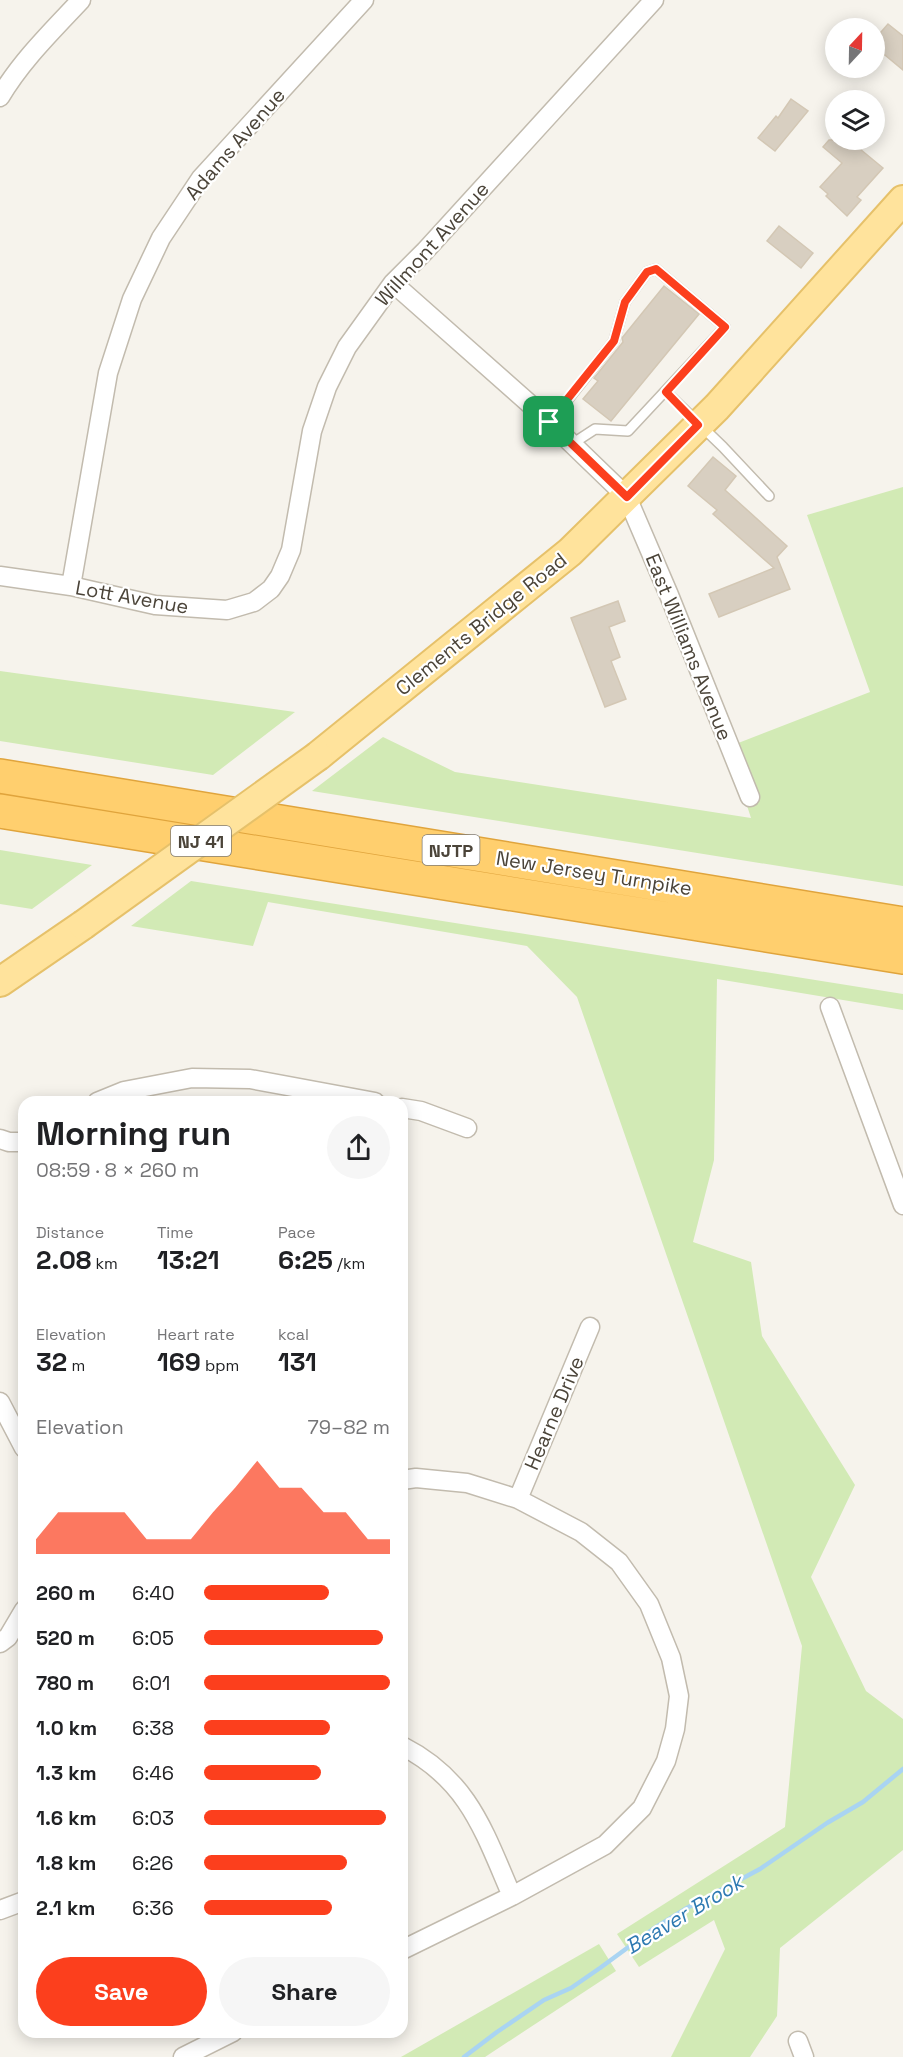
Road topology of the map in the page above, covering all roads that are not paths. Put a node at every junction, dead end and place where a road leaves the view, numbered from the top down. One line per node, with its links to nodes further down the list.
1 (81, 0): 4 (street)
2 (364, 0): 14 (street, Adams Avenue)
3 (654, 0): 6 (street, Willmont Avenue)
4 (0, 97)
5 (903, 200): 9 (main road, Clements Bridge Road / NJ 41)
6 (393, 283): 8 (street); 15 (street, Willmont Avenue)
7 (666, 392): 8 (lane); 9 (lane); 10 (lane)
8 (549, 422): 10 (street)
9 (698, 425): 11 (lane); 12 (main road, Clements Bridge Road / NJ 41)
10 (572, 444): 12 (street)
11 (769, 496)
12 (627, 497): 17 (street, East Williams Avenue); 21 (main road, Clements Bridge Road / NJ 41, bridge)
13 (0, 576): 14 (street, Lott Avenue)
14 (71, 586): 15 (street, Lott Avenue)
15 (261, 597)
16 (0, 776): 19 (highway, New Jersey Turnpike / NJTP)
17 (750, 797)
18 (0, 812): 20 (highway, New Jersey Turnpike / NJTP)
19 (903, 924)
20 (903, 957)
21 (0, 982)
22 (830, 1007): 29 (street)
23 (129, 1096): 24 (street)
24 (342, 1096)
25 (408, 1109): 26 (street)
26 (467, 1128)
27 (0, 1139): 28 (street)
28 (18, 1142)
29 (903, 1205)
30 (590, 1328): 34 (street, Hearne Drive)
31 (0, 1402): 32 (street)
32 (18, 1436)
33 (408, 1479): 34 (street)
34 (518, 1498): 38 (street)
35 (18, 1620): 36 (street)
36 (0, 1643)
37 (408, 1750): 38 (street)
38 (512, 1896): 41 (street)
39 (18, 1903): 40 (street)
40 (0, 1910)
41 (408, 1947)
42 (221, 2038): 43 (street)
43 (183, 2057)

